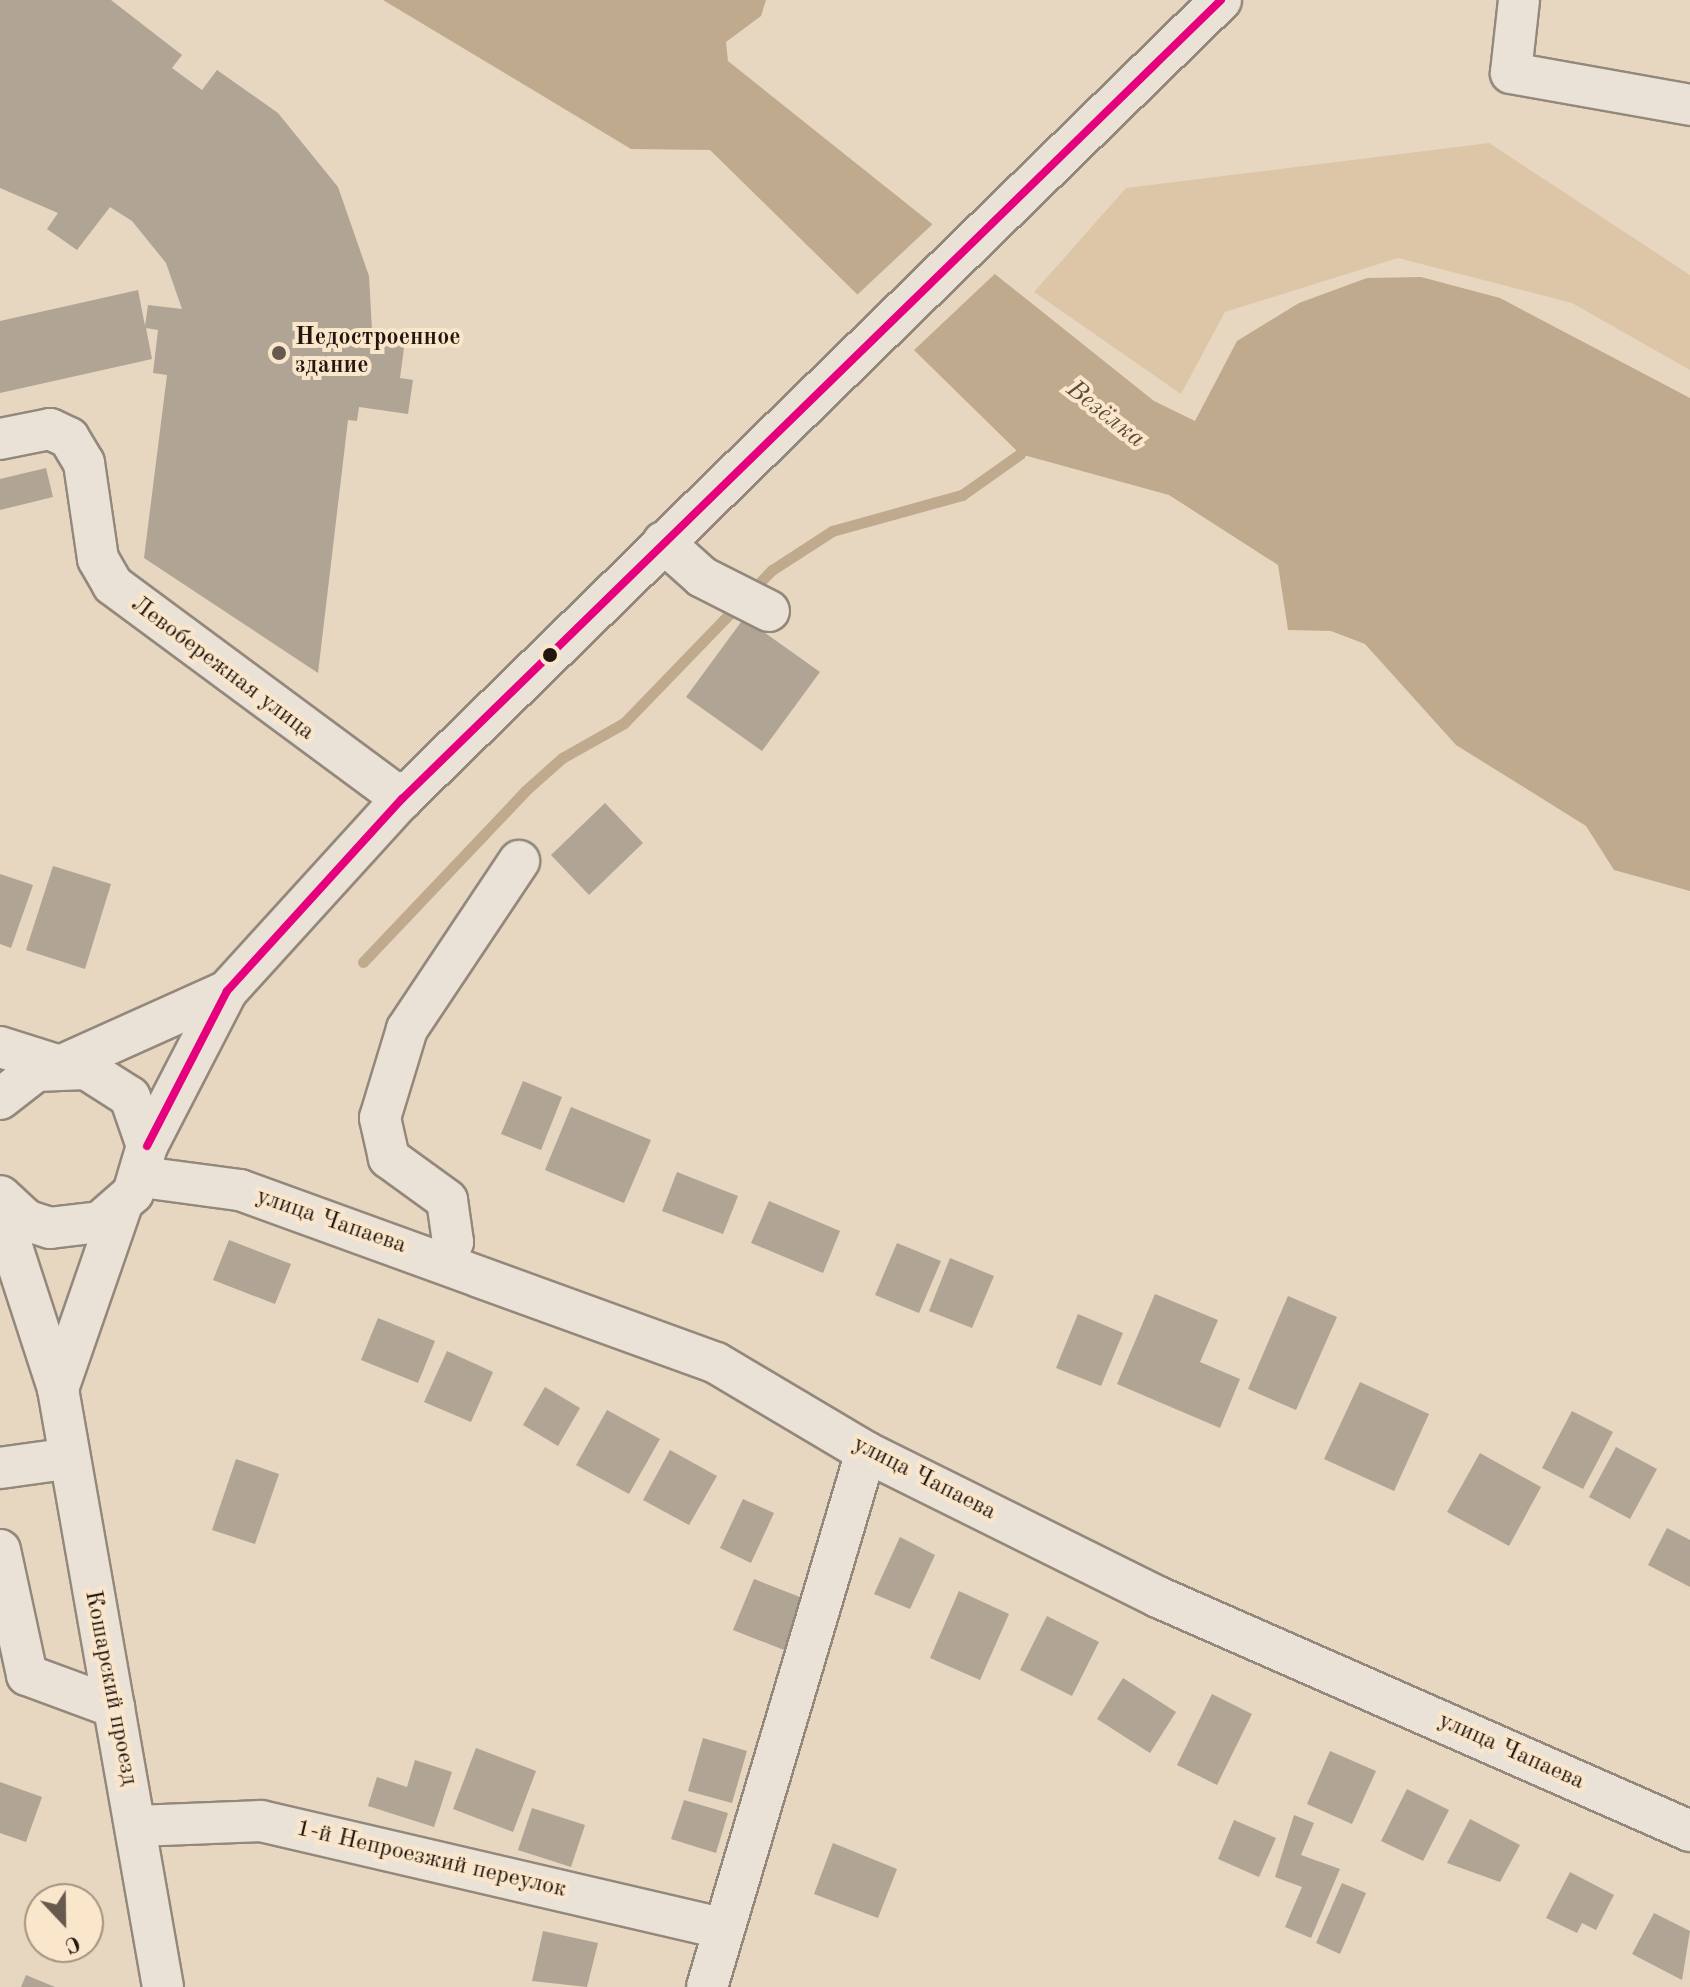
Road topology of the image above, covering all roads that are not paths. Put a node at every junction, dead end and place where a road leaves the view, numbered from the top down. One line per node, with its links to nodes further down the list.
1 (1221, 0): 5 (street, Кошарский проезд)
2 (1519, 0): 3 (street)
3 (1690, 105)
4 (0, 439): 7 (street, Левобережная улица)
5 (663, 542): 6 (street); 7 (street, Кошарский проезд)
6 (760, 608)
7 (402, 799): 9 (street, Кошарский проезд)
8 (519, 861): 16 (street)
9 (227, 991): 11 (street, Кошарский проезд); 13 (street, Кошарский проезд)
10 (0, 1047): 11 (street)
11 (60, 1066): 12 (street, Кошарский проезд); 13 (street)
12 (0, 1099)
13 (137, 1177): 14 (street); 16 (street, улица Чапаева); 17 (street, Кошарский проезд)
14 (0, 1196)
15 (0, 1210): 17 (street, Кошарский проезд)
16 (444, 1262): 18 (street, улица Чапаева)
17 (58, 1389): 19 (street, Кошарский проезд)
18 (866, 1452): 24 (street, улица Чапаева); 25 (street)
19 (65, 1459): 20 (street); 22 (street, Кошарский проезд)
20 (0, 1468)
21 (0, 1550): 22 (street)
22 (114, 1707): 23 (street, Кошарский проезд)
23 (138, 1826): 25 (street, 1-й Непроезжий переулок); 26 (street, Кошарский проезд)
24 (1690, 1831)
25 (721, 1928): 27 (street)
26 (163, 1987)
27 (707, 1987)

